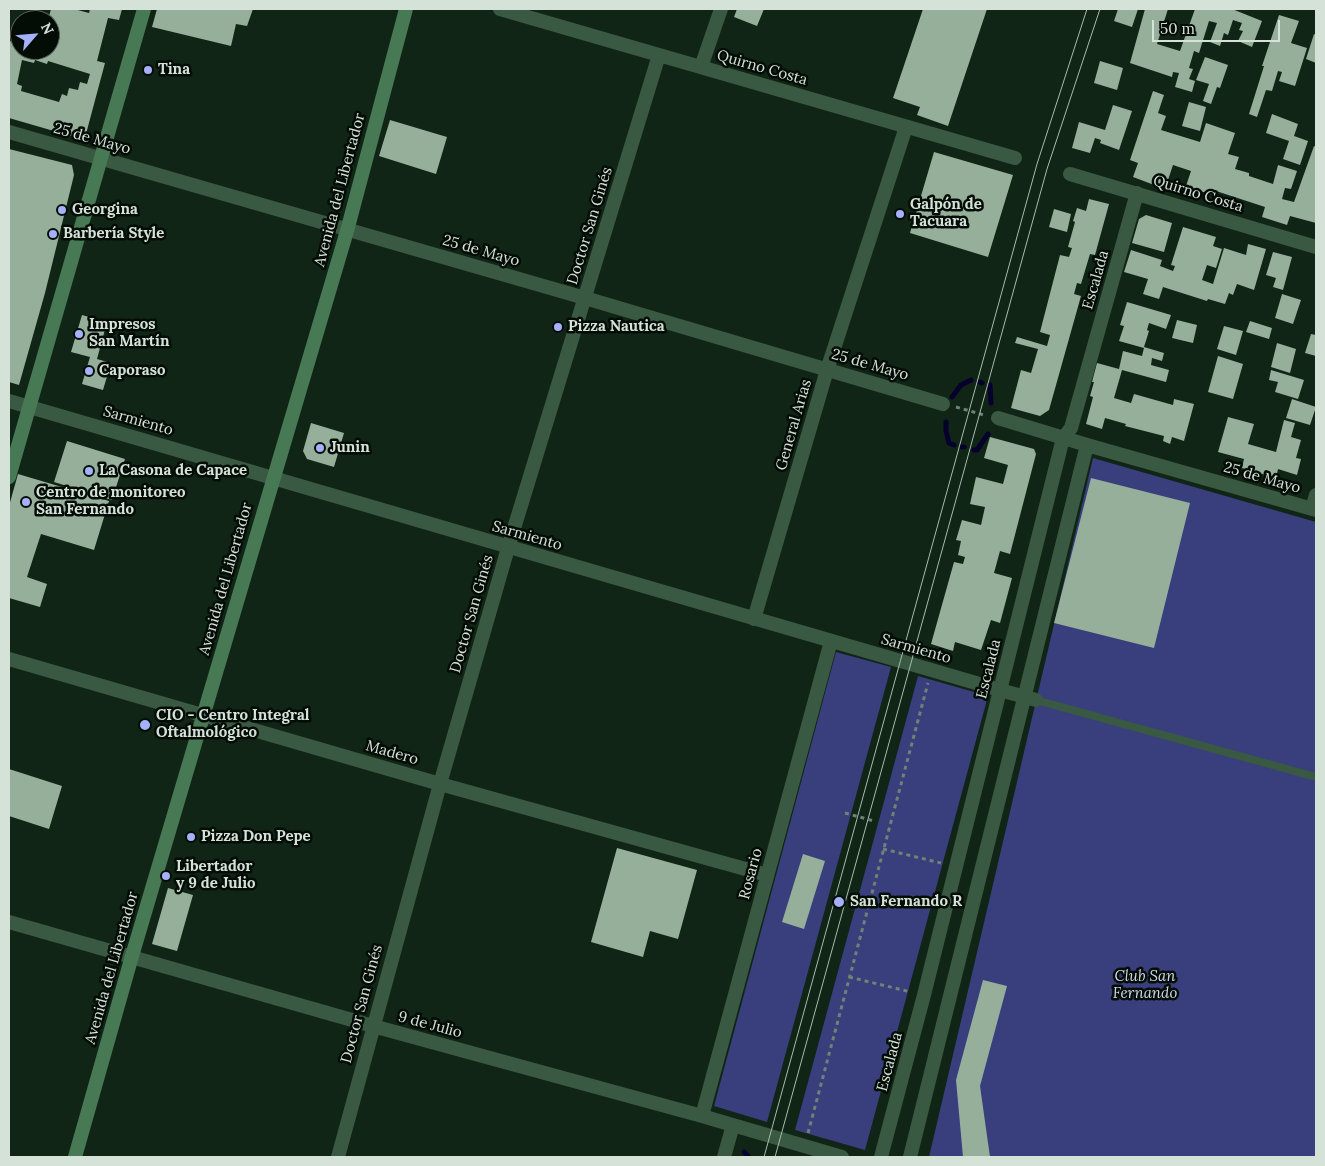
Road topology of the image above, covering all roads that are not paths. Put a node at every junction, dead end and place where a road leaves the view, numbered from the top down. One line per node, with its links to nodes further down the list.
1 (144, 9): 9 (main road)
2 (406, 9): 13 (main road, Avenida del Libertador)
3 (500, 9): 5 (street, Quirno Costa)
4 (721, 9): 6 (street)
5 (659, 55): 6 (street, Quirno Costa); 15 (street, Doctor San Ginés)
6 (701, 67): 7 (street, Quirno Costa)
7 (906, 127): 10 (street, Quirno Costa); 16 (street, General Arias)
8 (9, 132): 9 (street, 25 de Mayo)
9 (102, 158): 13 (street, 25 de Mayo); 19 (main road)
10 (1015, 158)
11 (1070, 174): 12 (street, Quirno Costa)
12 (1137, 193): 14 (street, Quirno Costa); 21 (street, Escalada)
13 (347, 230): 15 (street, 25 de Mayo); 24 (main road, Avenida del Libertador)
14 (1316, 247)
15 (585, 298): 16 (street, 25 de Mayo); 27 (street, Doctor San Ginés)
16 (827, 370): 18 (street, 25 de Mayo); 28 (street, General Arias)
17 (9, 401): 19 (street, Sarmiento)
18 (943, 404)
19 (30, 407): 23 (main road); 24 (street, Sarmiento)
20 (998, 418): 21 (street, 25 de Mayo)
21 (1063, 438): 22 (street, 25 de Mayo); 31 (street, Escalada)
22 (1087, 445): 26 (street, 25 de Mayo); 32 (street)
23 (9, 477)
24 (274, 477): 27 (street, Sarmiento); 33 (main road, Avenida del Libertador)
25 (1316, 495): 26 (street)
26 (1314, 510)
27 (508, 548): 28 (street, Sarmiento); 35 (street, Doctor San Ginés)
28 (754, 619): 29 (street, Sarmiento)
29 (830, 641): 31 (street, Sarmiento); 36 (street, Rosario)
30 (9, 659): 33 (street, Madero)
31 (1000, 690): 32 (street, Sarmiento); 46 (street, Escalada)
32 (1030, 699): 34 (lane); 47 (street)
33 (203, 715): 35 (street, Madero); 38 (main road, Avenida del Libertador)
34 (1316, 777)
35 (440, 784): 36 (street, Madero); 39 (street, Doctor San Ginés)
36 (767, 875): 40 (street, Rosario)
37 (9, 922): 38 (street, 9 de Julio)
38 (132, 956): 39 (street, 9 de Julio); 42 (main road, Avenida del Libertador)
39 (373, 1026): 40 (street, 9 de Julio); 43 (street, Doctor San Ginés)
40 (702, 1116): 41 (street, 9 de Julio)
41 (733, 1125): 44 (street); 45 (street, 9 de Julio)
42 (75, 1157)
43 (338, 1157)
44 (724, 1157)
45 (842, 1157)
46 (881, 1157)
47 (910, 1157)

